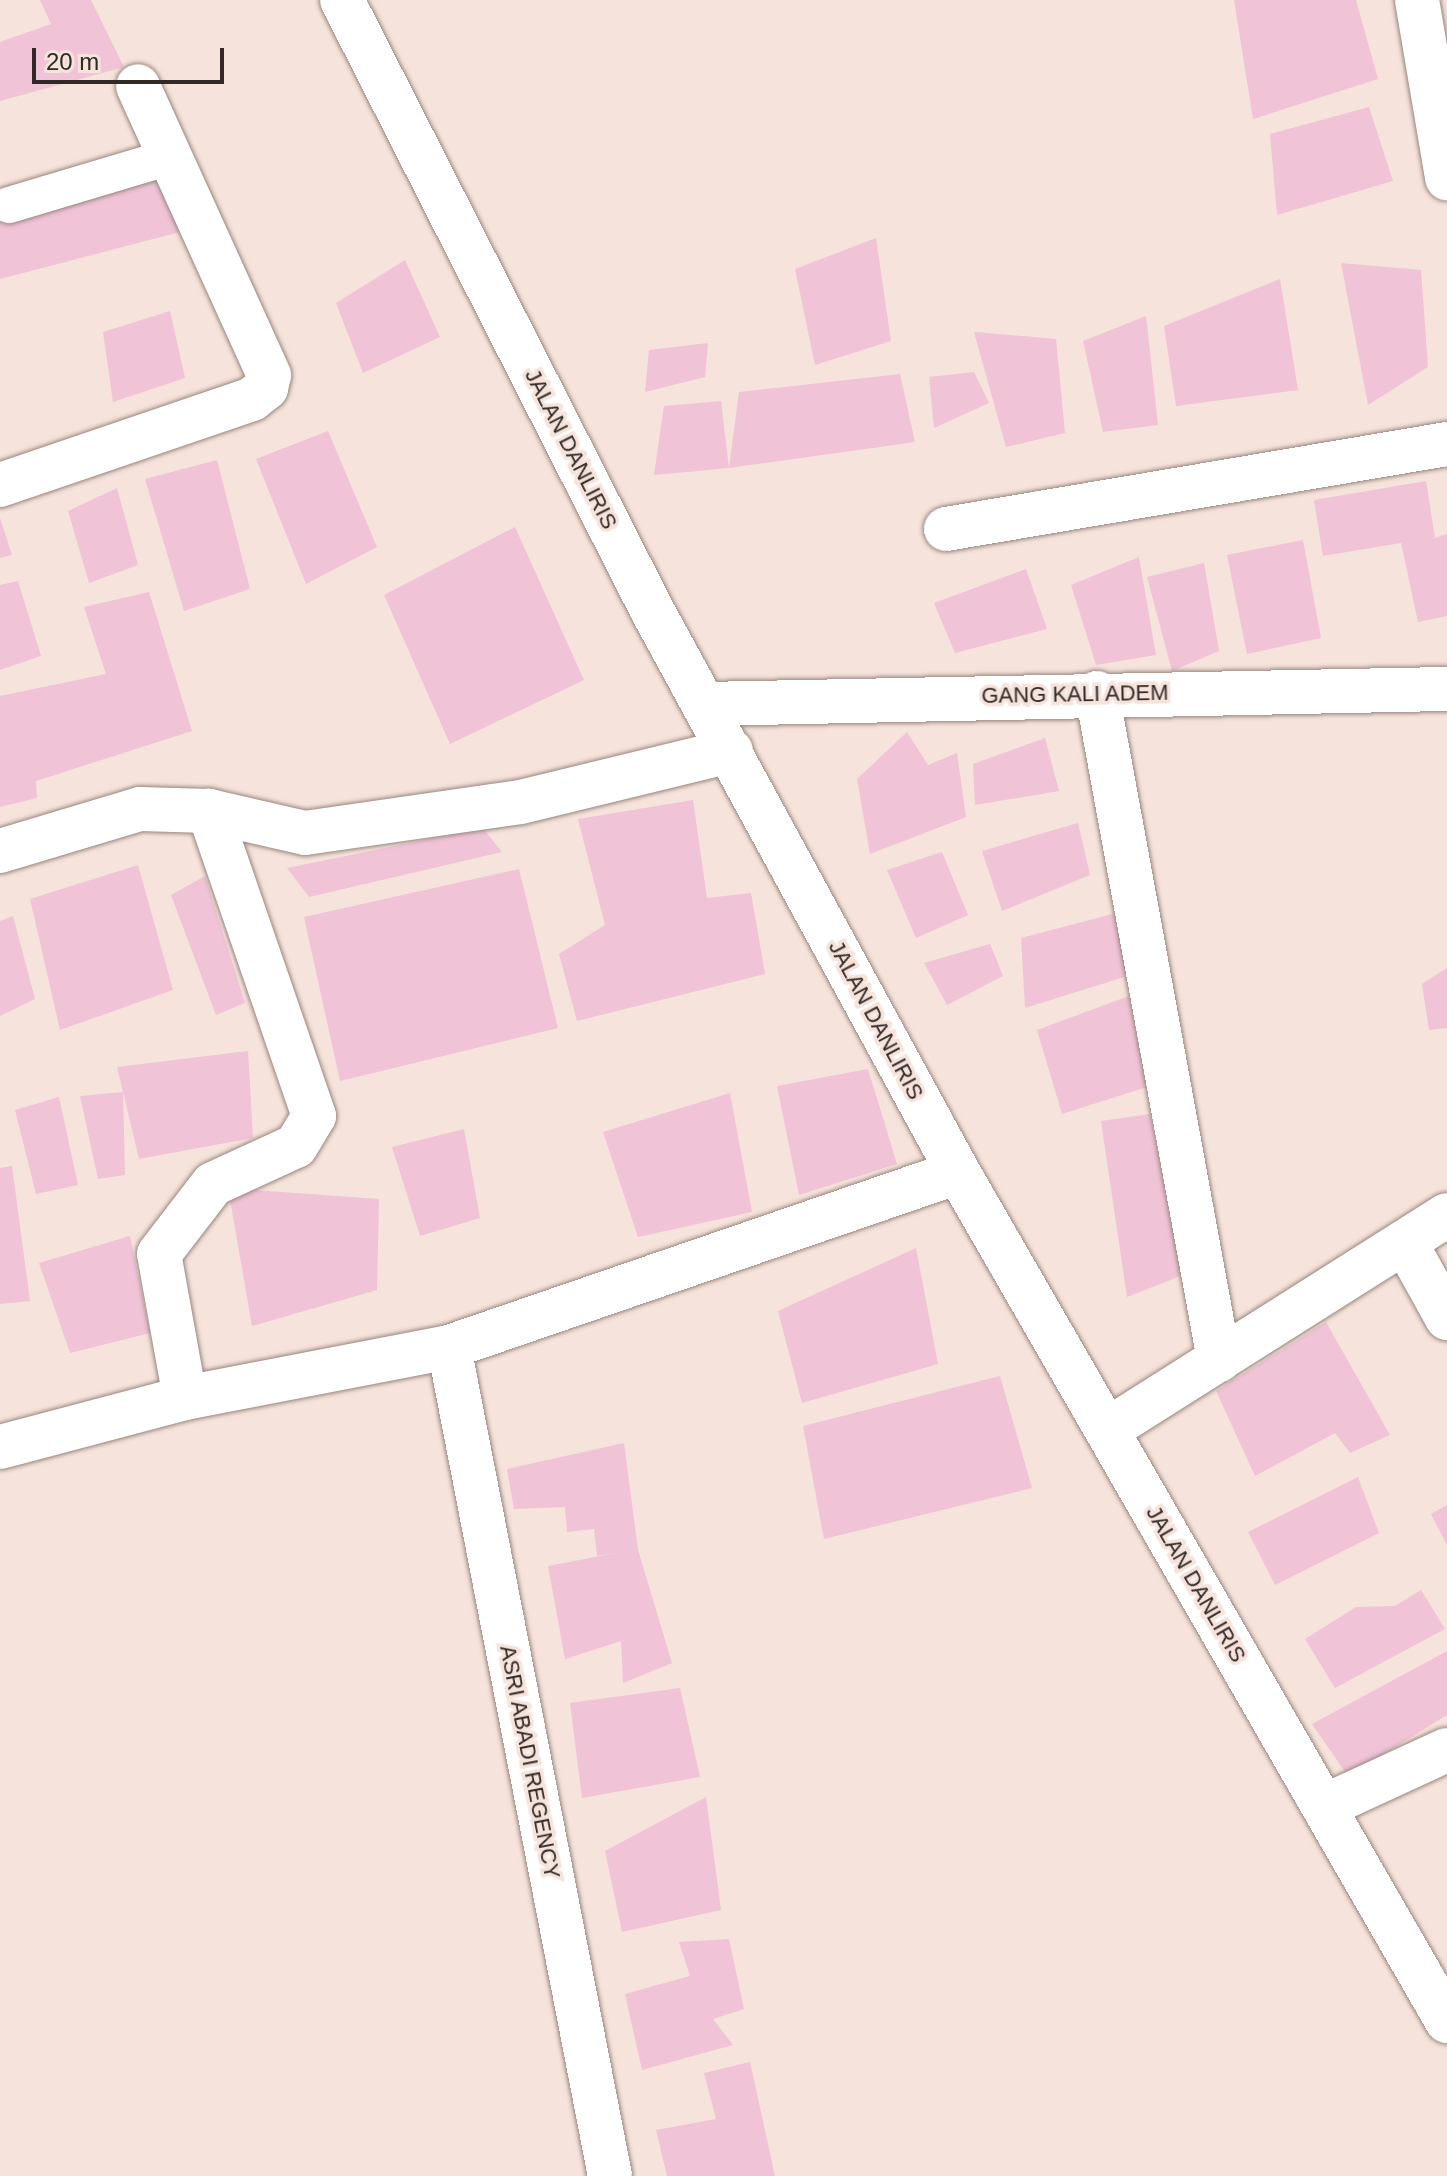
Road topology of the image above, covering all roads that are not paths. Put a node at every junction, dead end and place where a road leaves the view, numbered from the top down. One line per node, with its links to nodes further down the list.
1 (342, 0): 12 (street, JALAN DANLIRIS)
2 (1417, 0): 5 (street)
3 (138, 86): 4 (street)
4 (170, 157): 6 (lane); 8 (street)
5 (1447, 178)
6 (9, 205)
7 (1447, 444): 9 (street)
8 (0, 485)
9 (946, 529)
10 (1447, 689): 11 (street, GANG KALI ADEM)
11 (1097, 693): 12 (street, GANG KALI ADEM); 21 (street)
12 (704, 704): 13 (street, JALAN DANLIRIS)
13 (731, 751): 14 (street); 16 (street, JALAN DANLIRIS)
14 (209, 811): 15 (street); 22 (street)
15 (0, 851)
16 (958, 1172): 20 (street); 23 (street, JALAN DANLIRIS)
17 (1447, 1215): 18 (street)
18 (1405, 1242): 19 (street); 21 (street)
19 (1447, 1318)
20 (449, 1347): 22 (street); 28 (street, ASRI ABADI REGENCY)
21 (1219, 1360): 23 (street)
22 (185, 1398): 24 (street)
23 (1107, 1430): 26 (street, JALAN DANLIRIS)
24 (0, 1447)
25 (1447, 1750): 26 (street)
26 (1325, 1806): 27 (street, JALAN DANLIRIS)
27 (1447, 2021)
28 (610, 2176)

